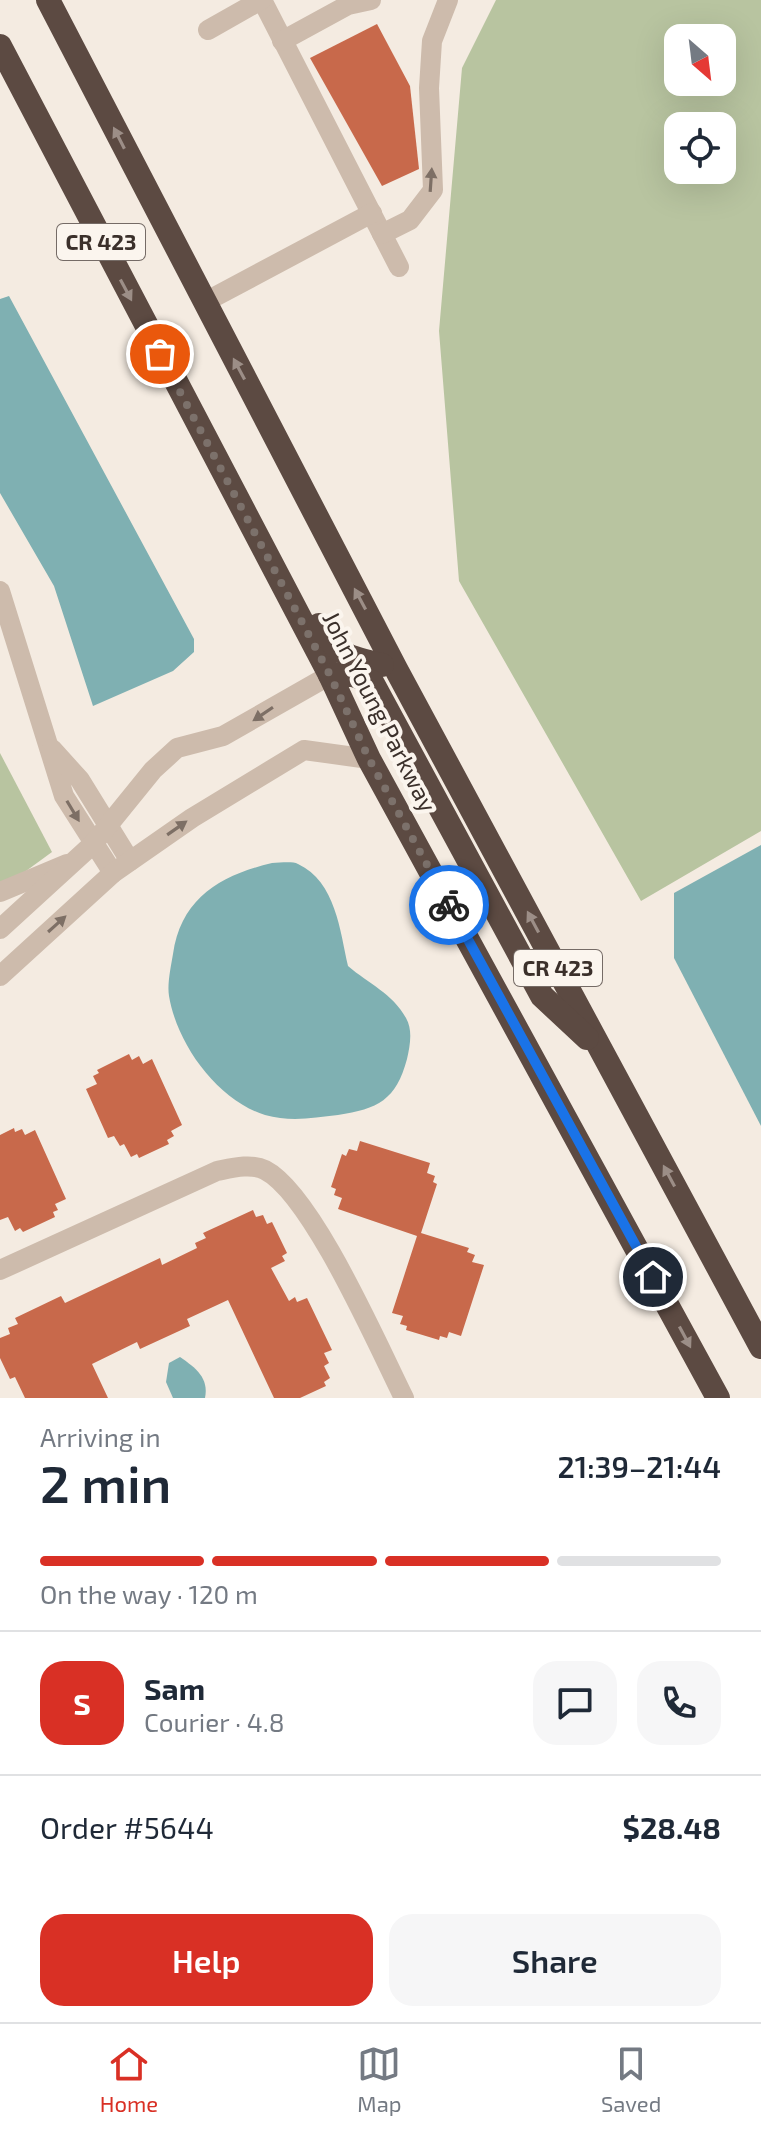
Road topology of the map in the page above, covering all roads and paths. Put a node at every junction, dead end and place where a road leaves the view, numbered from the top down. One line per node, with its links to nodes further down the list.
1 (48, 0): 11 (highway, John Young Parkway / CR 423, one-way to 1)
2 (262, 0): 5 (street); 6 (street)
3 (371, 0): 6 (street)
4 (448, 0): 9 (street, one-way to 4)
5 (208, 30)
6 (282, 41): 8 (street)
7 (0, 46): 12 (highway, John Young Parkway / CR 423, one-way to 12)
8 (372, 213): 9 (street); 11 (street)
9 (382, 234): 10 (street)
10 (399, 267)
11 (205, 302): 14 (highway, John Young Parkway / CR 423, one-way to 11)
12 (277, 574): 14 (highway); 15 (highway, John Young Parkway / CR 423)
13 (0, 591): 16 (street)
14 (396, 669): 25 (highway, John Young Parkway / CR 423, one-way to 14)
15 (330, 675): 17 (highway, John Young Parkway / CR 423); 18 (street, one-way to 18); 25 (highway)
16 (47, 743): 18 (street); 19 (street, one-way to 19)
17 (369, 759): 21 (street, one-way to 17); 29 (highway, John Young Parkway / CR 423, one-way to 29)
18 (109, 823): 19 (street); 21 (street)
19 (93, 844): 20 (street); 21 (street)
20 (75, 862): 22 (street); 23 (street)
21 (122, 867): 24 (street, one-way to 21)
22 (0, 892)
23 (0, 929)
24 (0, 976)
25 (602, 1052): 27 (highway, John Young Parkway / CR 423, one-way to 25)
26 (0, 1270): 28 (street)
27 (761, 1347)
28 (404, 1398)
29 (718, 1398)

